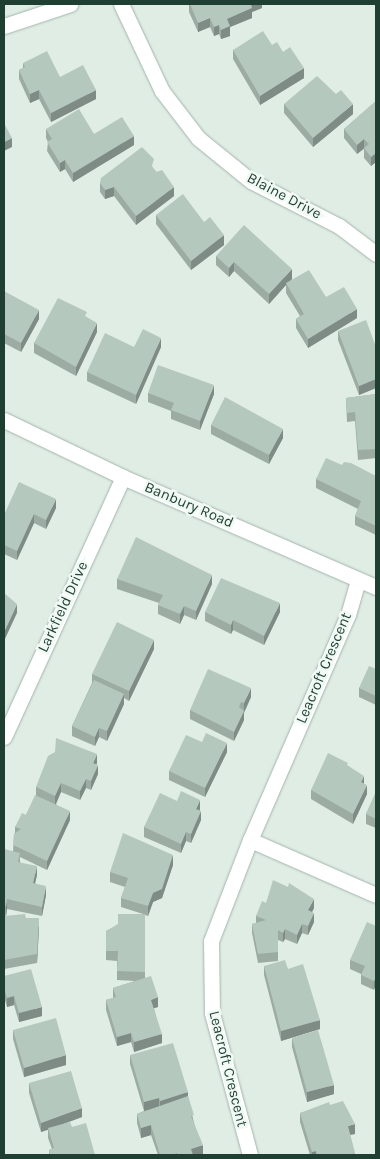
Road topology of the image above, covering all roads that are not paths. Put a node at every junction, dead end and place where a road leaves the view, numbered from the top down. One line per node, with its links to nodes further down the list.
1 (70, 4): 3 (street)
2 (121, 4): 6 (street, Blaine Drive)
3 (22, 22): 4 (street); 5 (street)
4 (4, 26)
5 (4, 31)
6 (376, 254)
7 (4, 420): 8 (street, Banbury Road)
8 (123, 477): 9 (street, Banbury Road); 11 (street, Larkfield Drive)
9 (358, 578): 10 (street, Banbury Road); 12 (street, Leacroft Crescent)
10 (376, 587)
11 (5, 733)
12 (250, 840): 13 (street); 14 (street, Leacroft Crescent)
13 (376, 894)
14 (250, 1155)

